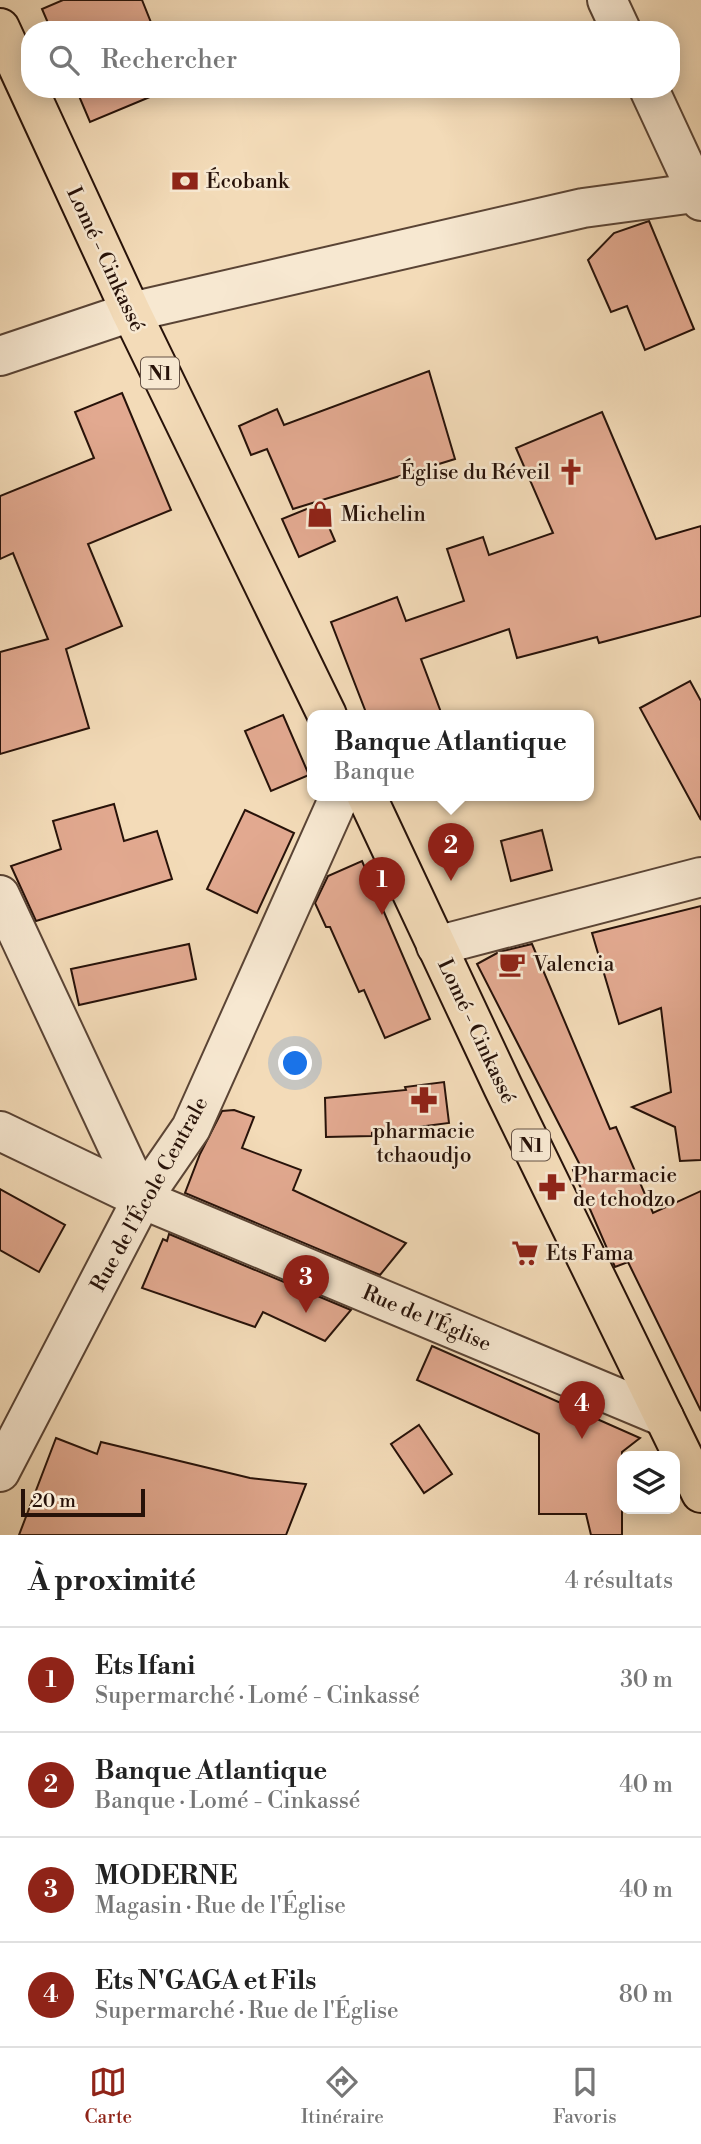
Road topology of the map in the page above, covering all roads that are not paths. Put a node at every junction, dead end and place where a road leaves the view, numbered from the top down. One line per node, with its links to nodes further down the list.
1 (607, 0): 2 (street)
2 (617, 21)
3 (0, 27): 4 (highway, Lomé - Cinkassé / N1)
4 (21, 73)
5 (33, 98): 8 (highway, Lomé - Cinkassé / N1)
6 (653, 98): 7 (street)
7 (699, 195): 8 (street)
8 (131, 313): 9 (street); 10 (highway, Lomé - Cinkassé / N1)
9 (0, 356)
10 (325, 710)
11 (337, 801): 17 (street, Rue de l'École Centrale)
12 (369, 801): 15 (highway, Lomé - Cinkassé / N1)
13 (701, 877): 15 (street)
14 (0, 895): 17 (street)
15 (436, 946): 18 (highway, Lomé - Cinkassé / N1)
16 (0, 1132): 17 (street, Rue de l'Église)
17 (142, 1199): 18 (street, Rue de l'Église); 19 (street, Rue de l'École Centrale)
18 (664, 1417): 20 (highway, Lomé - Cinkassé / N1)
19 (0, 1472)
20 (701, 1493)

